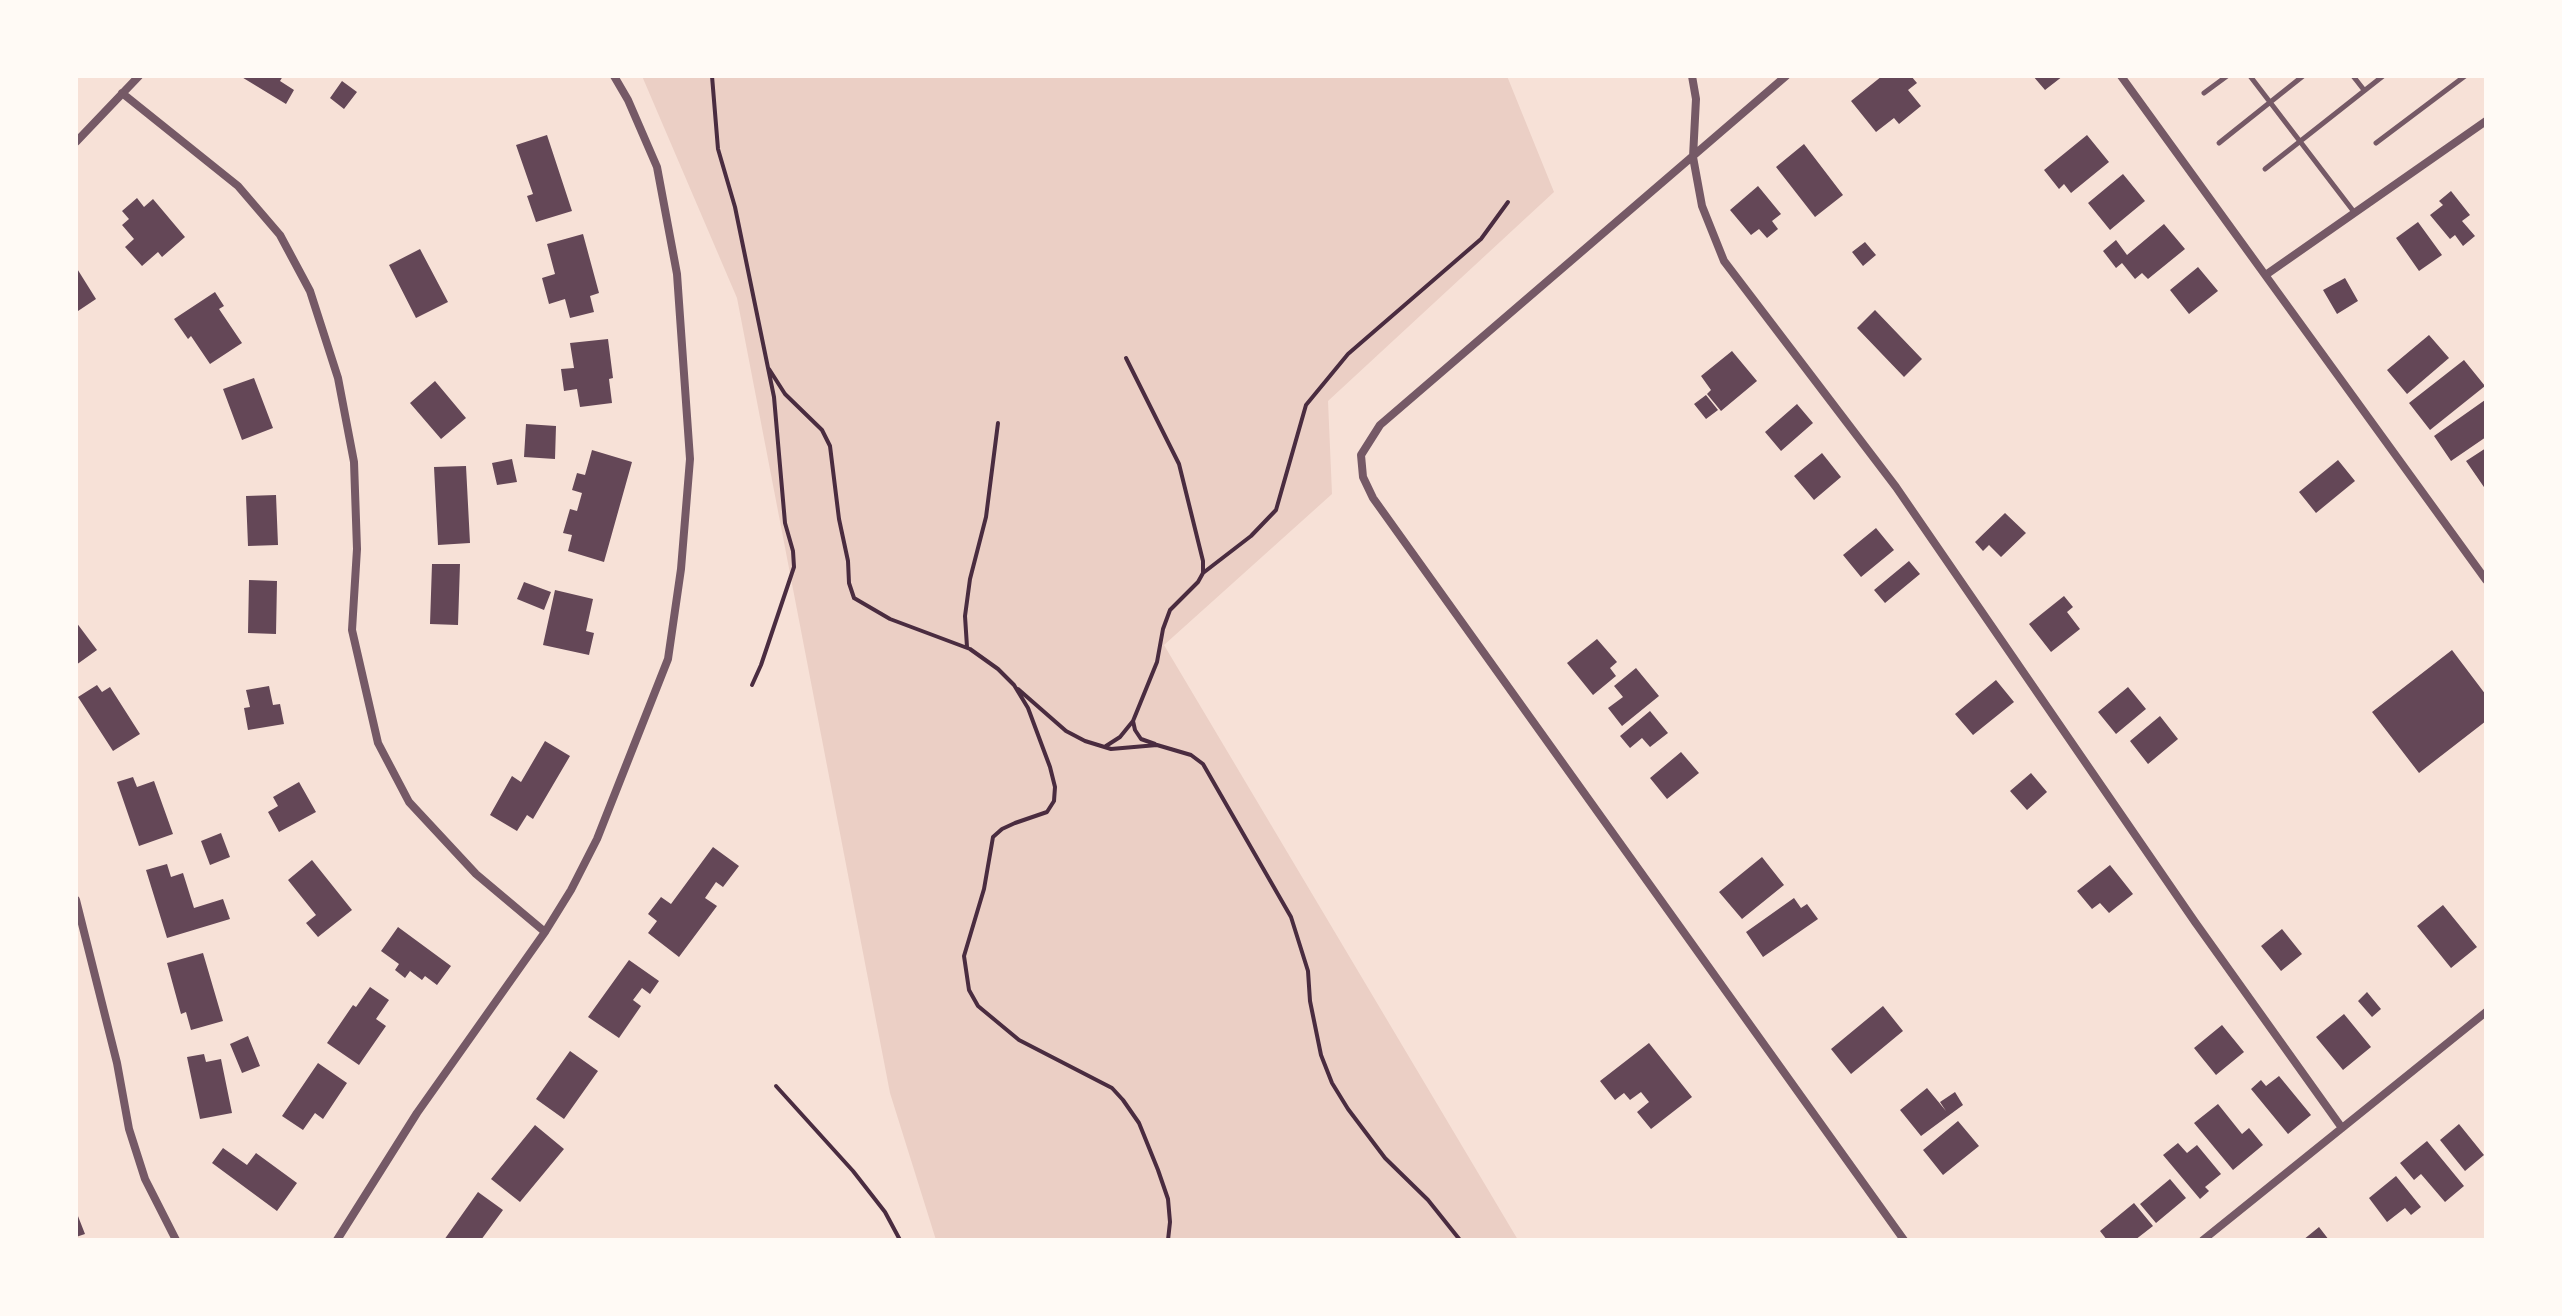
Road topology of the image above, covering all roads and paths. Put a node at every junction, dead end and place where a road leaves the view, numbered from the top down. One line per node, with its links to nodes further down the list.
1 (139, 76): 14 (street)
2 (614, 76): 39 (street)
3 (712, 76): 28 (path)
4 (1692, 76): 22 (street)
5 (1786, 76): 22 (street)
6 (2121, 76): 26 (street)
7 (2227, 76): 15 (lane)
8 (2250, 76): 16 (lane)
9 (2303, 76): 16 (lane)
10 (2353, 76): 13 (lane)
11 (2383, 76): 13 (lane)
12 (2465, 76): 21 (lane)
13 (2364, 90): 18 (lane)
14 (122, 93): 19 (street); 39 (street)
15 (2204, 93)
16 (2270, 102): 18 (lane); 20 (lane)
17 (2486, 121): 25 (street)
18 (2299, 141): 23 (lane); 25 (lane)
19 (76, 142)
20 (2219, 143)
21 (2376, 143)
22 (1693, 157): 42 (street); 48 (street)
23 (2265, 169)
24 (1508, 202): 30 (path)
25 (2355, 213): 26 (street)
26 (2267, 274): 31 (street)
27 (1126, 358): 30 (path)
28 (769, 369): 32 (path); 33 (path)
29 (998, 423): 32 (path)
30 (1203, 573): 35 (path)
31 (2486, 580)
32 (967, 647): 34 (path)
33 (752, 685)
34 (1014, 685): 37 (path); 46 (path)
35 (1133, 721): 36 (path); 37 (path)
36 (1157, 745): 37 (path); 47 (path)
37 (1105, 747)
38 (76, 900): 43 (street)
39 (545, 932): 44 (street)
40 (2486, 1012): 42 (street)
41 (776, 1086): 45 (path)
42 (2342, 1128): 49 (street)
43 (176, 1240)
44 (337, 1240)
45 (900, 1240)
46 (1168, 1240)
47 (1460, 1240)
48 (1904, 1240)
49 (2203, 1240)

